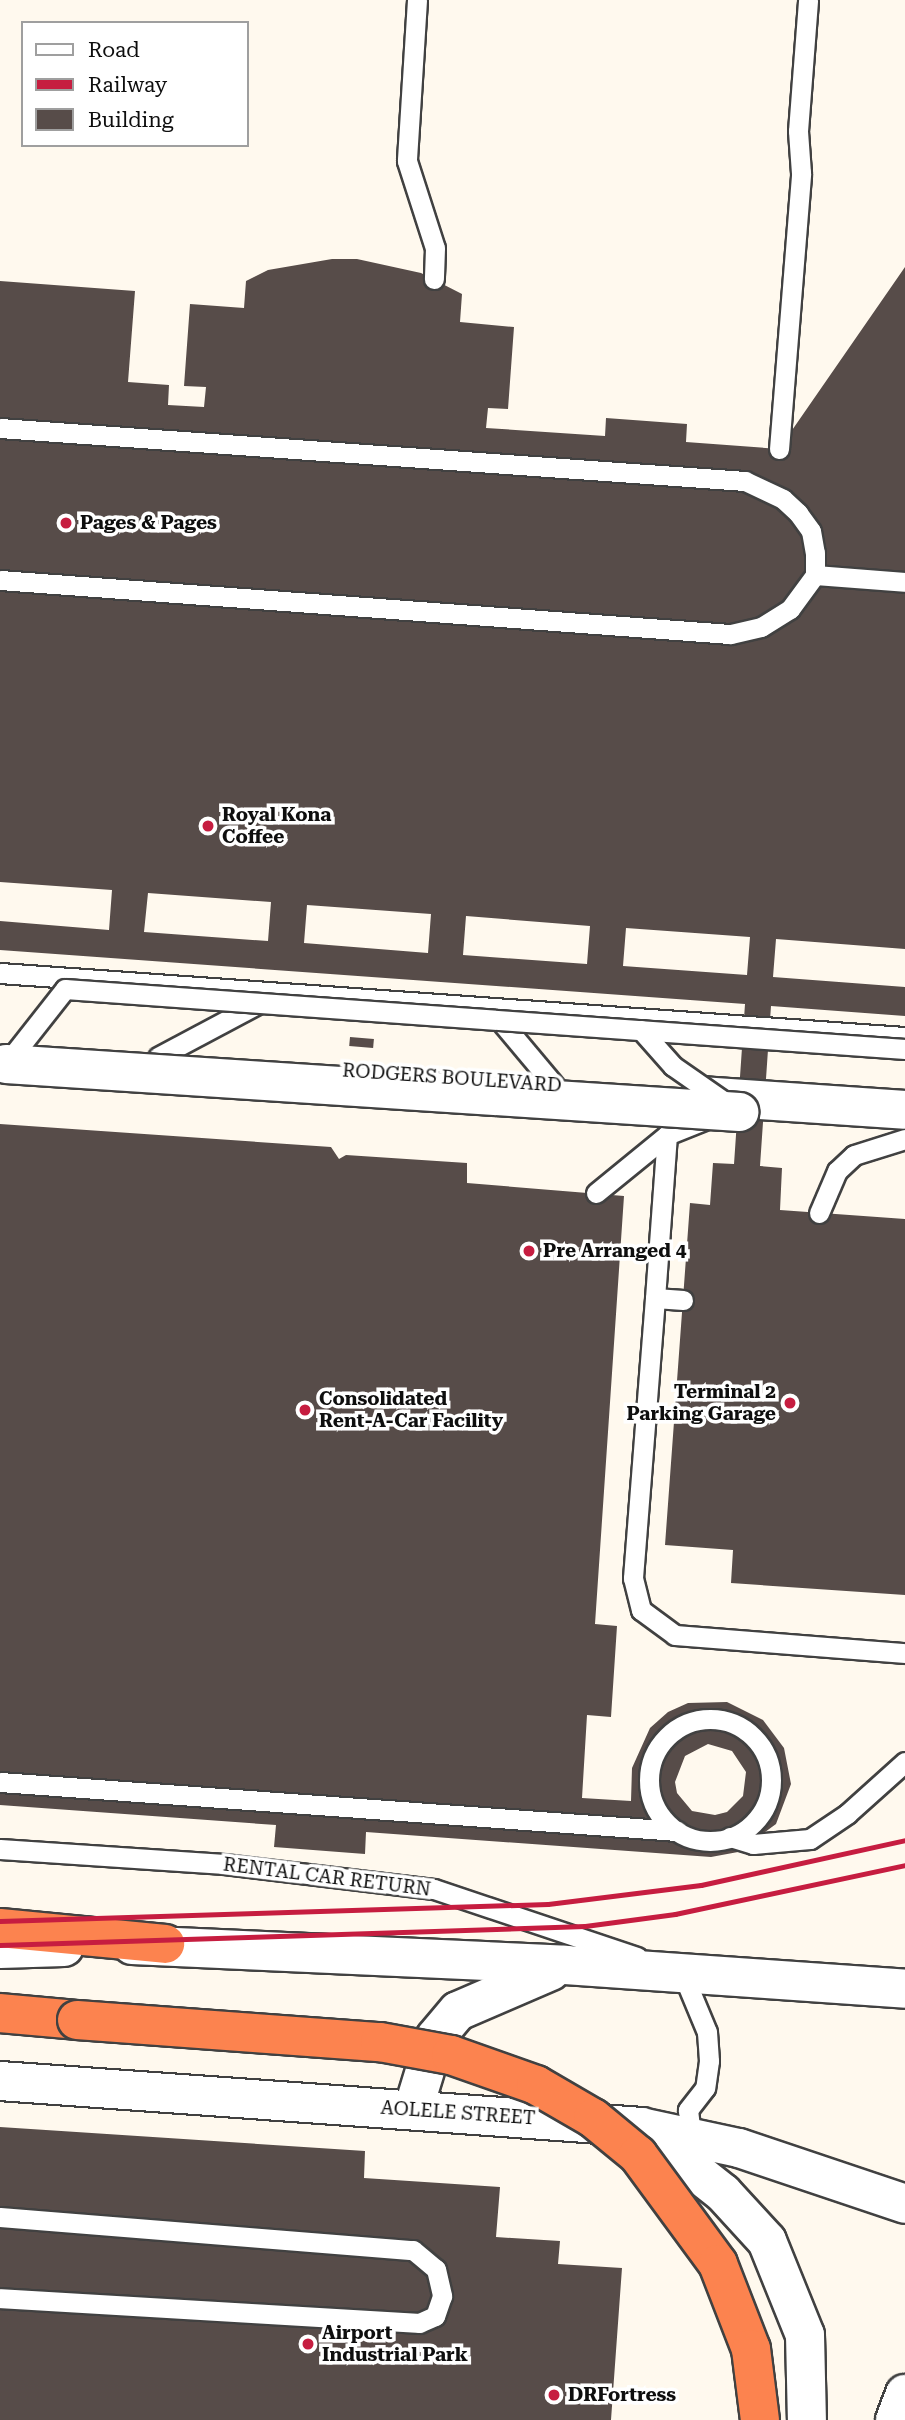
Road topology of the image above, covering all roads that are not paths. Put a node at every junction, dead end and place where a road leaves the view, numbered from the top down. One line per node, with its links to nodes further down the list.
1 (417, 0): 3 (lane)
2 (808, 0): 5 (lane)
3 (434, 279)
4 (0, 428): 6 (lane)
5 (779, 449)
6 (814, 575): 7 (lane); 8 (lane)
7 (0, 580)
8 (905, 582)
9 (0, 973): 12 (lane)
10 (0, 985): 11 (lane)
11 (65, 989): 14 (lane, bridge); 17 (lane, bridge)
12 (279, 993): 13 (lane); 18 (lane)
13 (489, 1008): 15 (lane); 19 (lane)
14 (641, 1030): 16 (lane, bridge); 20 (lane, bridge)
15 (905, 1037)
16 (905, 1049)
17 (2, 1057): 18 (street, RODGERS BOULEVARD); 20 (street, bridge)
18 (158, 1057): 19 (street, RODGERS BOULEVARD)
19 (554, 1085): 20 (street, RODGERS BOULEVARD)
20 (748, 1106): 21 (street, RODGERS BOULEVARD); 22 (street); 23 (lane)
21 (905, 1110)
22 (905, 1124)
23 (667, 1135): 25 (lane); 27 (lane)
24 (905, 1139): 26 (lane)
25 (596, 1193)
26 (819, 1213)
27 (656, 1298): 28 (lane); 29 (lane)
28 (683, 1300)
29 (905, 1653)
30 (905, 1762): 33 (lane)
31 (0, 1782): 32 (lane)
32 (677, 1831): 33 (lane); 33 (lane)
33 (730, 1837)
34 (0, 1849): 39 (lane, RENTAL CAR RETURN)
35 (0, 1928): 36 (highway)
36 (165, 1944): 37 (street); 38 (street)
37 (0, 1949)
38 (566, 1965): 39 (street); 43 (street)
39 (683, 1972): 40 (street); 45 (lane)
40 (905, 1989)
41 (0, 2014): 50 (highway, bridge)
42 (0, 2081): 43 (street, AOLELE STREET)
43 (413, 2110): 44 (street, AOLELE STREET)
44 (640, 2127): 45 (street, AOLELE STREET); 51 (street)
45 (691, 2135): 46 (street, AOLELE STREET)
46 (905, 2204)
47 (0, 2217): 48 (lane)
48 (0, 2298)
49 (905, 2394): 52 (street)
50 (760, 2420)
51 (807, 2420)
52 (895, 2420)

